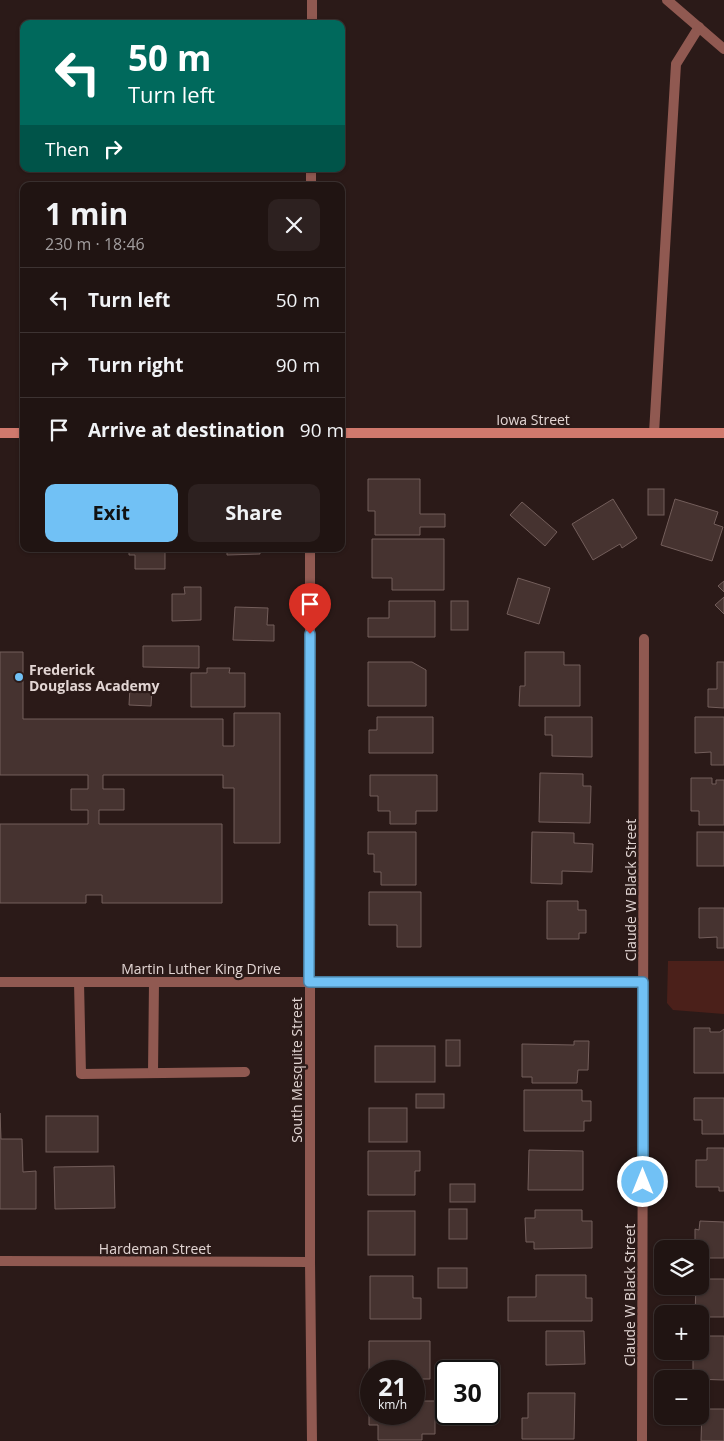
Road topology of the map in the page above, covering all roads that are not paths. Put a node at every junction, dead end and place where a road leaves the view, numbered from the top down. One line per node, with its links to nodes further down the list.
1 (312, 0): 3 (street)
2 (667, 0): 4 (street)
3 (312, 20)
4 (699, 28): 5 (street); 9 (street)
5 (724, 48)
6 (0, 433): 7 (main road)
7 (20, 433)
8 (345, 433): 9 (main road, Iowa Street)
9 (654, 433): 10 (main road, Iowa Street)
10 (724, 433)
11 (310, 552): 16 (street, South Mesquite Street)
12 (644, 639): 17 (street, Claude W Black Street)
13 (0, 982): 14 (street, Martin Luther King Drive)
14 (80, 982): 15 (street, Martin Luther King Drive); 19 (street)
15 (154, 982): 16 (street, Martin Luther King Drive); 19 (street)
16 (309, 982): 17 (street, Martin Luther King Drive); 21 (street, South Mesquite Street)
17 (643, 982): 23 (street, Claude W Black Street)
18 (245, 1072): 19 (street)
19 (154, 1073)
20 (0, 1261): 21 (street, Hardeman Street)
21 (310, 1262): 22 (street, South Mesquite Street)
22 (312, 1441)
23 (642, 1441)

